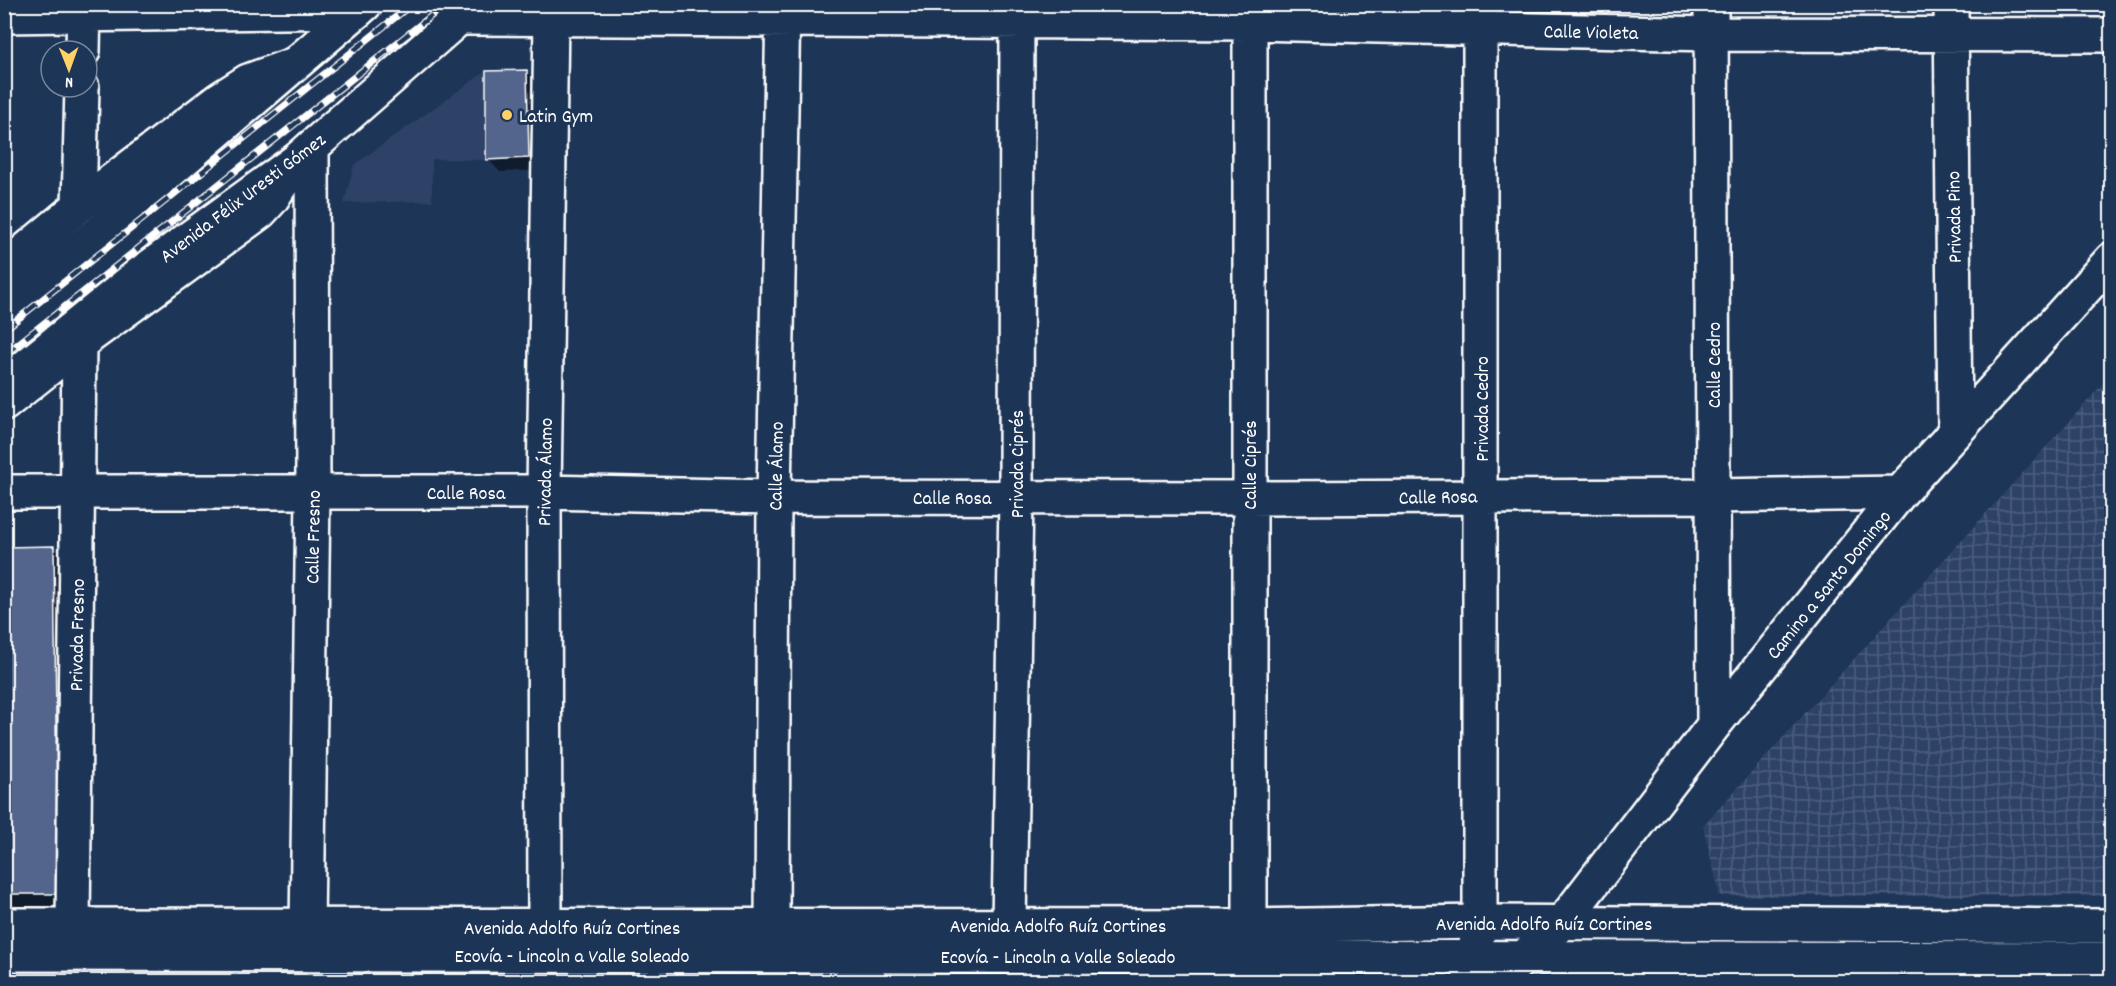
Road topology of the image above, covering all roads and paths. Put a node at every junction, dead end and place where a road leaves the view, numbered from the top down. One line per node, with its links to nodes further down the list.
1 (317, 8): 2 (street); 3 (street)
2 (361, 8): 15 (street)
3 (84, 11): 8 (street); 14 (street)
4 (467, 11): 10 (street, Calle Violeta); 17 (street, Avenida Félix Uresti Gómez)
5 (783, 13): 6 (street, Calle Violeta); 10 (street, Calle Violeta); 33 (street, Calle Álamo)
6 (1017, 13): 7 (street, Calle Violeta); 34 (street, Privada Ciprés)
7 (1249, 14): 9 (street, Calle Violeta); 35 (street, Calle Ciprés)
8 (4, 16)
9 (1480, 16): 11 (street, Calle Violeta); 31 (street, Privada Cedro)
10 (551, 18): 28 (street, Privada Álamo)
11 (1711, 19): 12 (street, Calle Violeta); 32 (street, Calle Cedro)
12 (1951, 20): 13 (street, Calle Violeta); 25 (street, Privada Pino)
13 (2112, 34)
14 (83, 39)
15 (292, 65): 18 (street); 21 (street)
16 (82, 99): 18 (street)
17 (305, 154): 22 (street); 23 (street, Avenida Félix Uresti Gómez); 27 (street, Calle Fresno)
18 (79, 206): 20 (street)
19 (2112, 259): 25 (street, Camino a Santo Domingo)
20 (4, 268)
21 (4, 308)
22 (79, 344): 24 (street); 30 (street, Privada Fresno)
23 (4, 384)
24 (4, 404)
25 (1955, 429): 29 (street, Camino a Santo Domingo)
26 (4, 492): 30 (street, Calle Rosa)
27 (313, 492): 28 (street, Calle Rosa); 30 (street, Calle Rosa); 44 (street, Calle Fresno)
28 (544, 492): 33 (street, Calle Rosa); 45 (street, Privada Álamo)
29 (1900, 493): 32 (street, Calle Rosa); 36 (street, Camino a Santo Domingo)
30 (78, 494): 41 (street, Privada Fresno)
31 (1482, 496): 32 (street, Calle Rosa); 35 (street, Calle Rosa); 37 (street, Privada Cedro)
32 (1713, 496): 36 (street, Calle Cedro)
33 (774, 497): 34 (street, Calle Rosa); 46 (street, Calle Álamo)
34 (1016, 497): 35 (street, Calle Rosa); 39 (street, Privada Ciprés)
35 (1249, 498): 42 (street, Calle Ciprés)
36 (1714, 725): 38 (street, Camino a Santo Domingo)
37 (1480, 922): 38 (street, Avenida Adolfo Ruíz Cortines); 42 (street, Avenida Adolfo Ruíz Cortines); 50 (street, Privada Cedro)
38 (1562, 923): 43 (street, Avenida Adolfo Ruíz Cortines); 48 (street, Camino a Santo Domingo)
39 (1009, 924): 42 (street, Avenida Adolfo Ruíz Cortines); 46 (street, Avenida Adolfo Ruíz Cortines)
40 (4, 925): 41 (street, Avenida Adolfo Ruíz Cortines)
41 (74, 925): 44 (street, Avenida Adolfo Ruíz Cortines)
42 (1250, 926)
43 (2112, 926)
44 (307, 927): 45 (street, Avenida Adolfo Ruíz Cortines)
45 (544, 927): 46 (street, Avenida Adolfo Ruíz Cortines)
46 (772, 927)
47 (4, 954): 50 (street, Ecovía - Lincoln a Valle Soleado)
48 (1525, 957): 49 (street, Ecovía - Lincoln a Valle Soleado); 50 (street, Ecovía - Lincoln a Valle Soleado); 51 (street, Camino a Santo Domingo)
49 (2112, 959)
50 (1472, 969)
51 (1497, 981)

